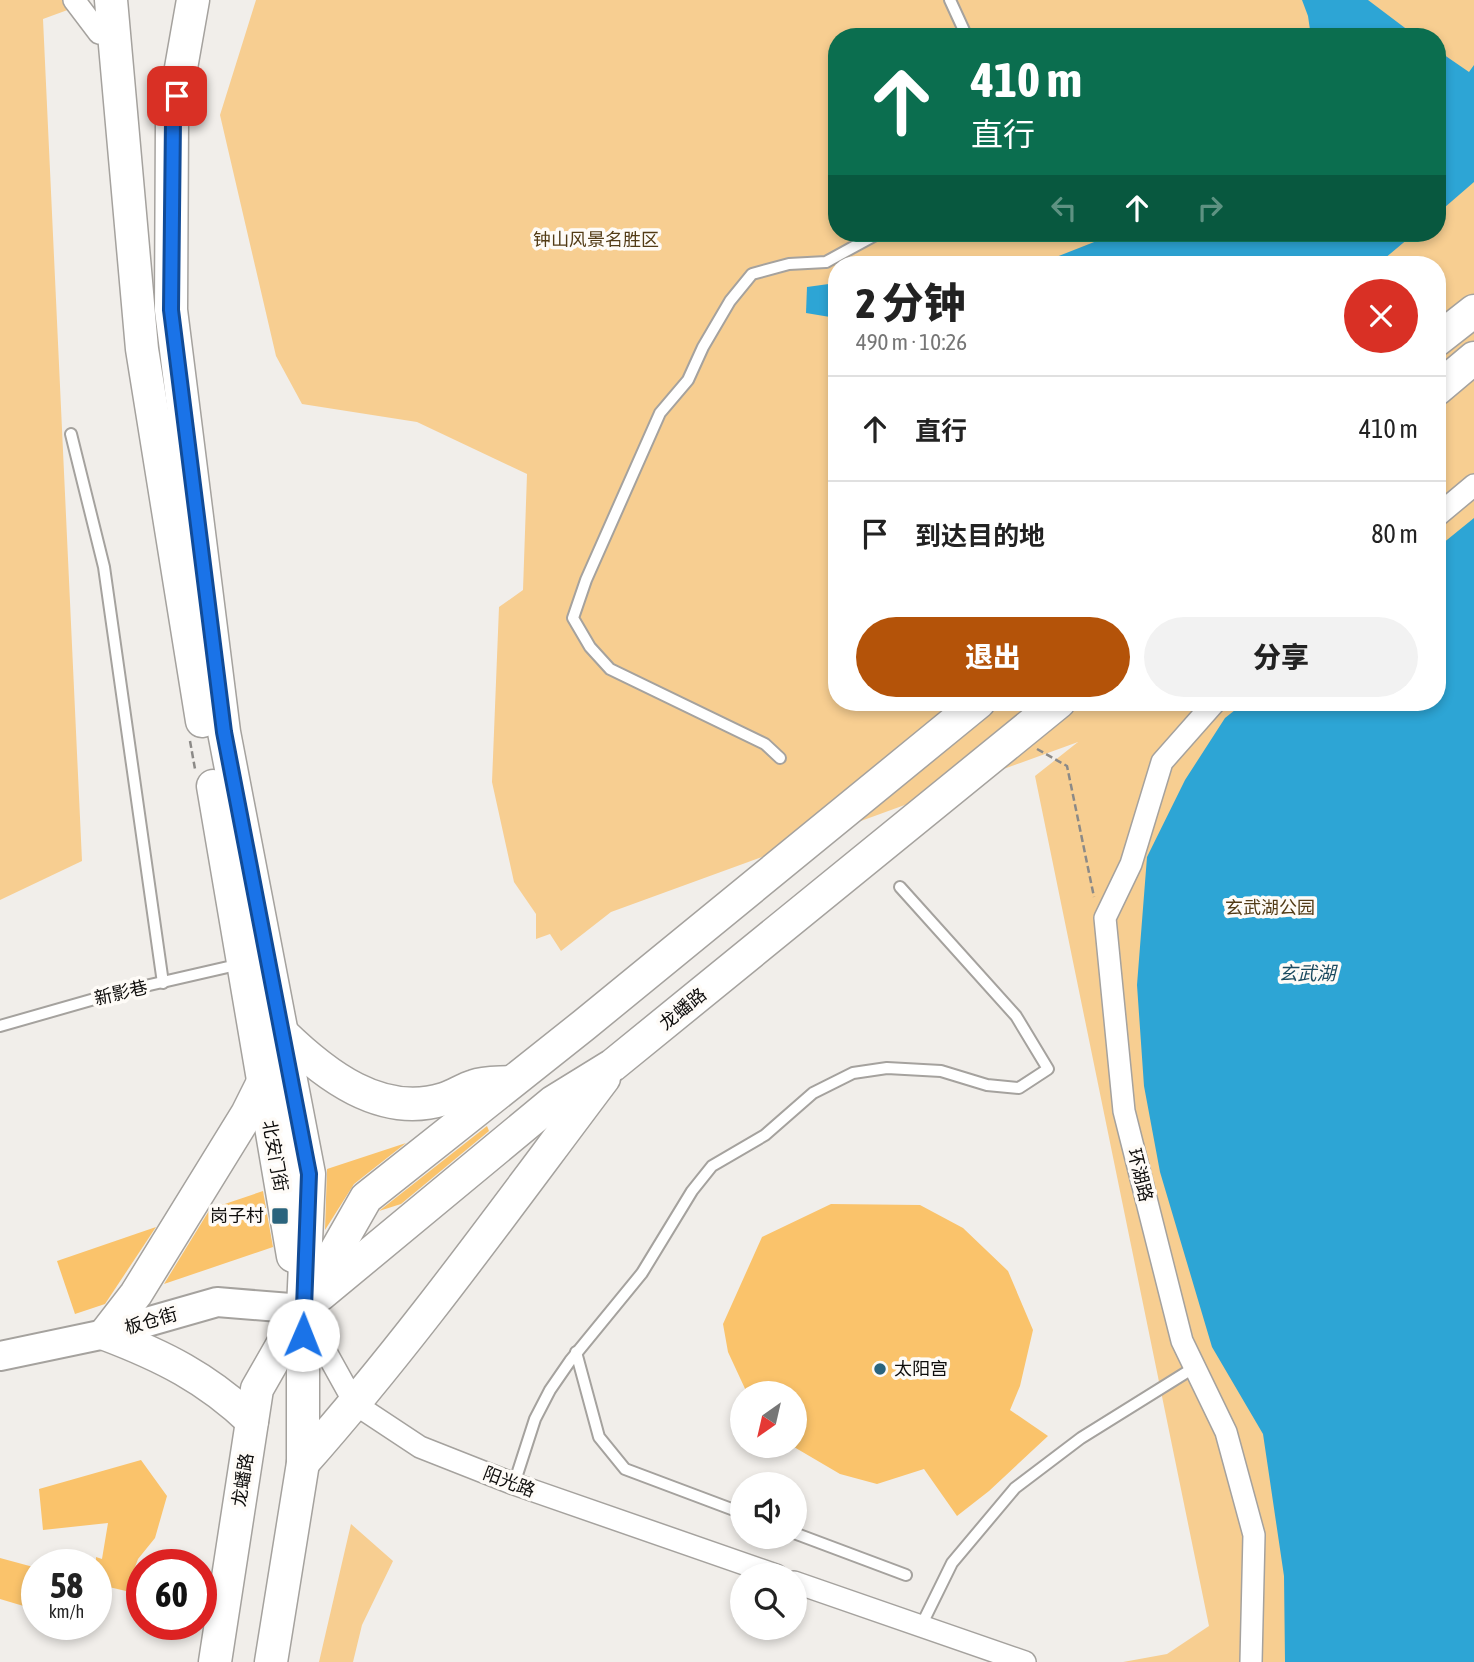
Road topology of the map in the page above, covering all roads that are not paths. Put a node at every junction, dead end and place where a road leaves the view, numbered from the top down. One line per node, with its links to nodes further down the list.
1 (74, 0): 4 (street)
2 (193, 0): 24 (main road, 北安门街)
3 (950, 0): 5 (lane)
4 (103, 15): 21 (main road, 北安门街)
5 (963, 28)
6 (863, 242): 7 (lane)
7 (837, 256)
8 (828, 261): 19 (lane)
9 (1474, 311): 10 (main road)
10 (1446, 334)
11 (1474, 358): 12 (main road)
12 (1446, 381)
13 (71, 434): 22 (lane)
14 (1474, 485): 15 (street)
15 (1446, 508)
16 (968, 711): 27 (main road, 龙蟠路)
17 (1048, 711): 25 (main road, 龙蟠路)
18 (1207, 711): 32 (street, 环湖路)
19 (780, 758)
20 (900, 887): 30 (lane)
21 (243, 963): 22 (lane, 新影巷); 26 (main road, 北安门街)
22 (163, 983): 23 (lane, 新影巷)
23 (0, 1026)
24 (282, 1033): 27 (main road); 28 (main road, 北安门街)
25 (613, 1065): 28 (main road, 龙蟠路); 33 (main road)
26 (263, 1082): 28 (main road, 北安门街); 29 (main road)
27 (513, 1082): 28 (main road, 龙蟠路)
28 (303, 1309): 29 (main road, 板仓街); 33 (street, 阳光路); 34 (main road, 龙蟠路); 35 (main road, 龙蟠路)
29 (105, 1334): 31 (main road, 板仓街); 34 (main road)
30 (576, 1352): 36 (lane); 37 (lane)
31 (0, 1356)
32 (1195, 1367): 42 (lane); 46 (street, 环湖路)
33 (355, 1404): 35 (main road); 36 (street, 阳光路)
34 (252, 1421): 43 (main road, 龙蟠路)
35 (303, 1463): 44 (main road, 龙蟠路)
36 (514, 1484): 39 (street, 阳光路)
37 (730, 1508)
38 (807, 1538): 40 (lane)
39 (741, 1563)
40 (906, 1575)
41 (807, 1587): 42 (street)
42 (921, 1626): 45 (street)
43 (215, 1662)
44 (271, 1662)
45 (1025, 1662)
46 (1251, 1662)

